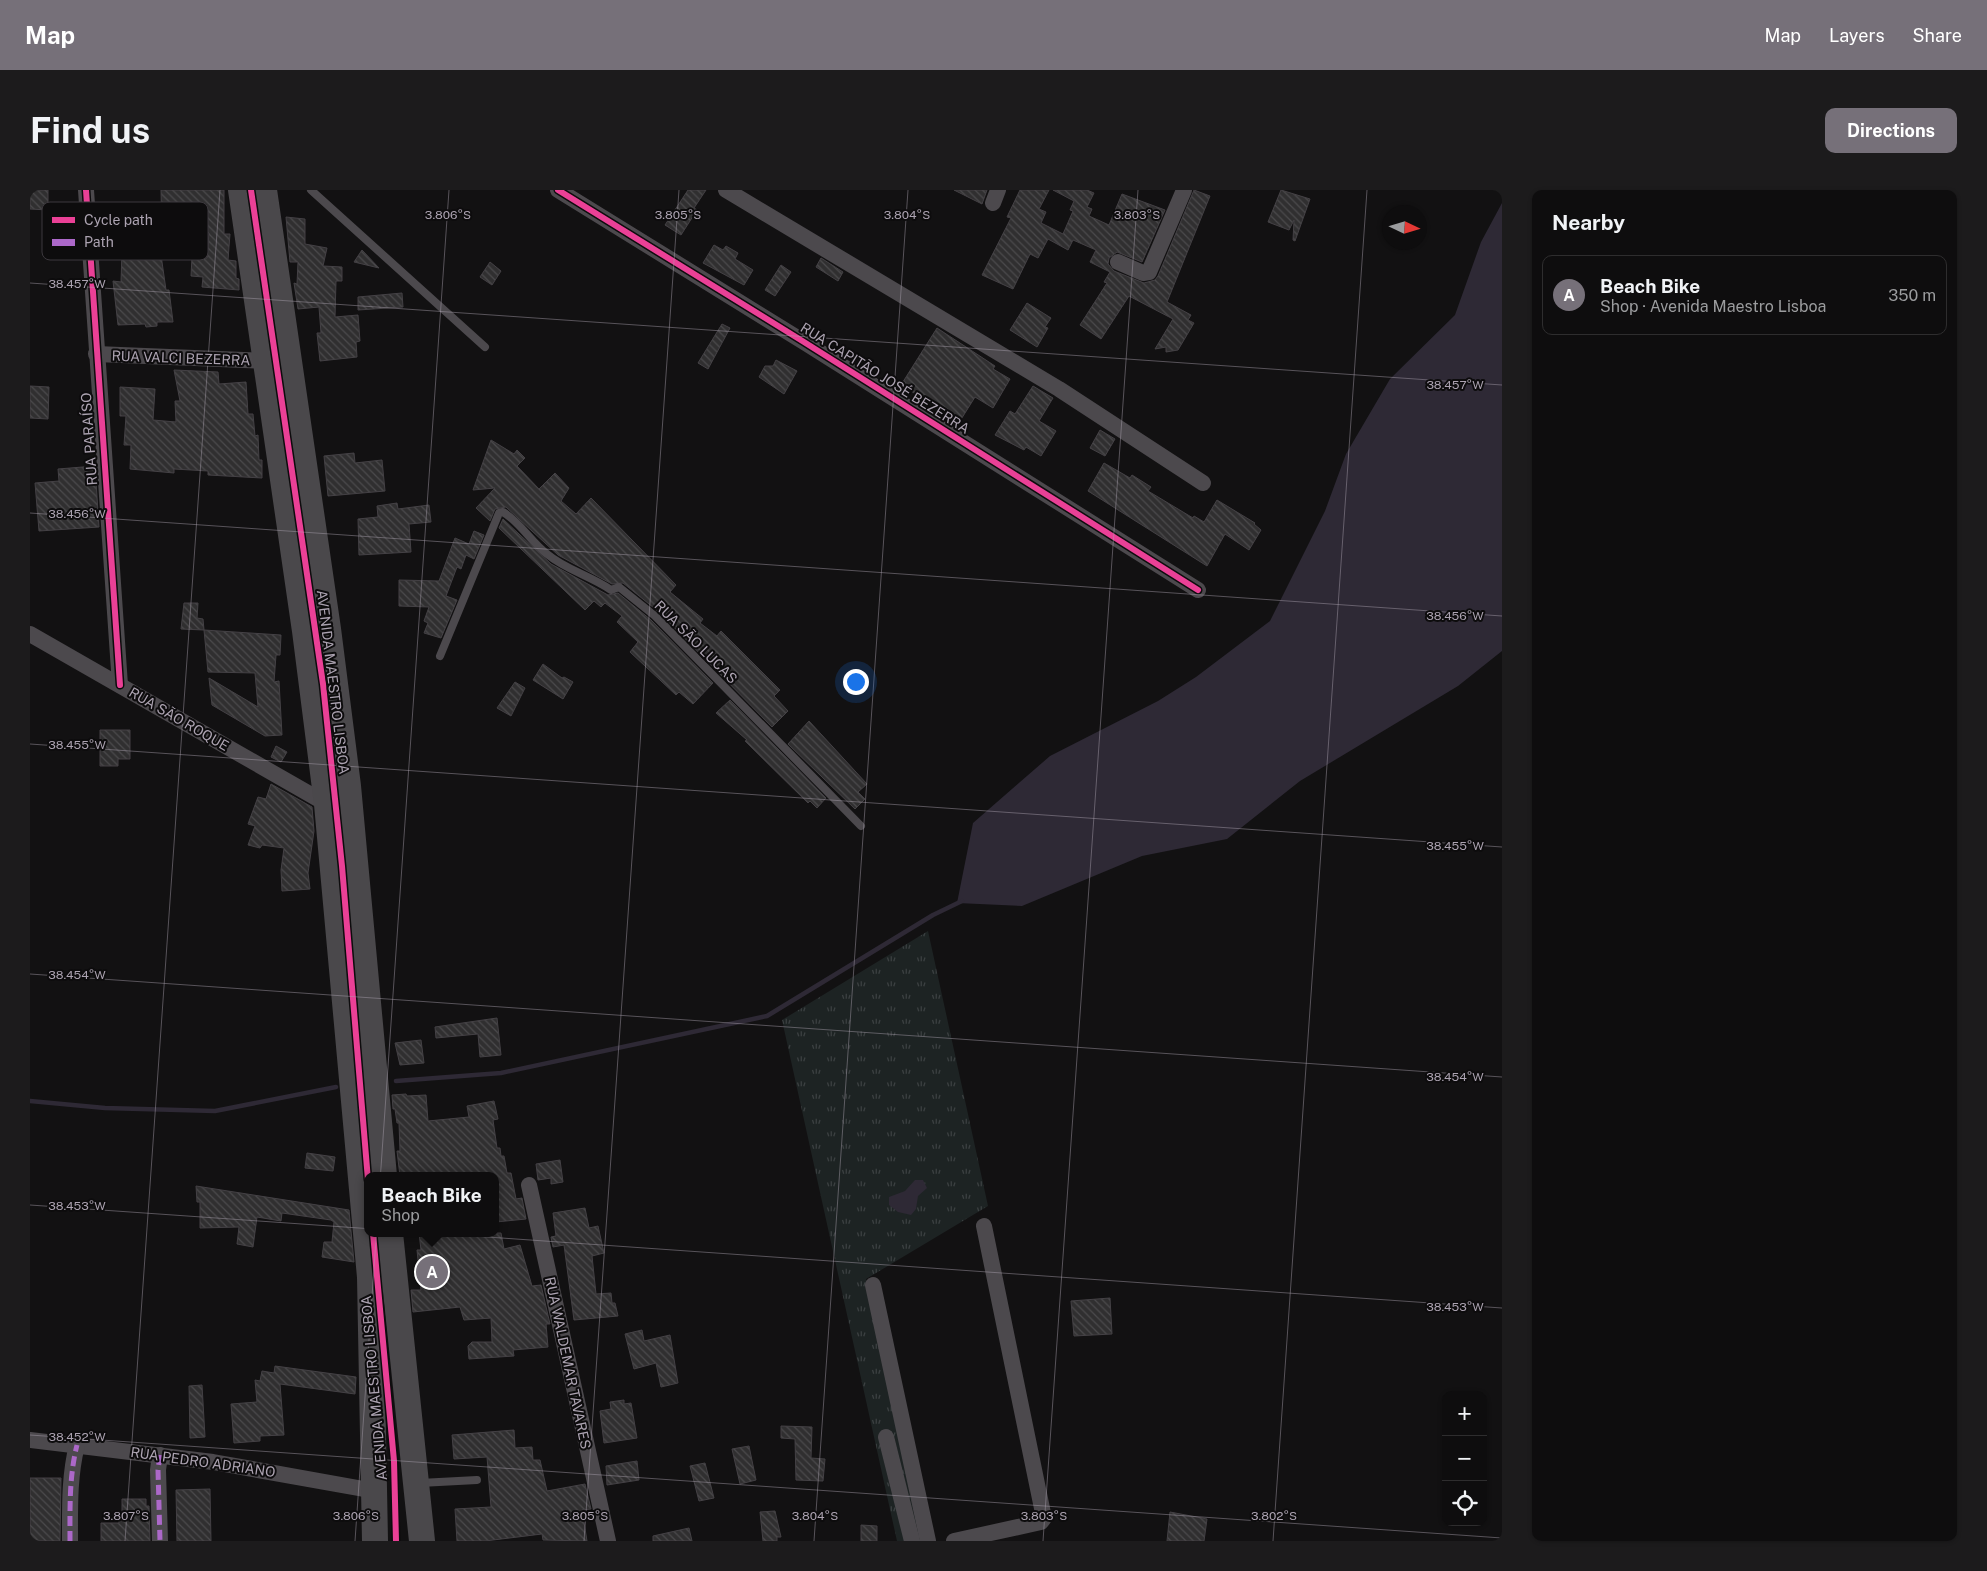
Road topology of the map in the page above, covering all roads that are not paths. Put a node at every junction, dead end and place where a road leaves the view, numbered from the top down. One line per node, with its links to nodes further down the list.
1 (241, 190): 11 (highway, AVENIDA MAESTRO LISBOA)
2 (264, 190): 19 (highway, AVENIDA MAESTRO LISBOA)
3 (311, 190): 9 (lane)
4 (558, 190): 13 (street, RUA CAPITÃO JOSÉ BEZERRA)
5 (726, 190): 12 (street)
6 (1184, 190): 8 (street)
7 (90, 260): 10 (street, RUA PARAÍSO)
8 (1118, 262)
9 (485, 347)
10 (96, 354): 11 (street, RUA VALCI BEZERRA); 16 (street, RUA PARAÍSO)
11 (266, 361): 17 (highway, AVENIDA MAESTRO LISBOA)
12 (1204, 483)
13 (1198, 590)
14 (30, 634): 16 (street, RUA SÃO ROQUE)
15 (440, 656): 18 (lane, RUA SÃO LUCAS)
16 (120, 685): 17 (street, RUA SÃO ROQUE)
17 (327, 804): 21 (highway, AVENIDA MAESTRO LISBOA)
18 (861, 826)
19 (384, 1172)
20 (529, 1185): 37 (street, RUA WALDEMAR TAVARES)
21 (364, 1211)
22 (984, 1226): 40 (street)
23 (366, 1237): 32 (highway, AVENIDA MAESTRO LISBOA)
24 (390, 1237): 31 (highway)
25 (873, 1285): 39 (street)
26 (886, 1437): 38 (street)
27 (30, 1440): 28 (street, RUA PEDRO ADRIANO)
28 (77, 1446): 29 (street, RUA PEDRO ADRIANO); 33 (street)
29 (160, 1455): 32 (street, RUA PEDRO ADRIANO); 34 (street)
30 (477, 1480): 31 (lane)
31 (415, 1484): 36 (highway)
32 (375, 1491): 35 (highway, AVENIDA MAESTRO LISBOA)
33 (70, 1541)
34 (160, 1541)
35 (375, 1541)
36 (422, 1541)
37 (608, 1541)
38 (912, 1541)
39 (928, 1541)
40 (954, 1541)

